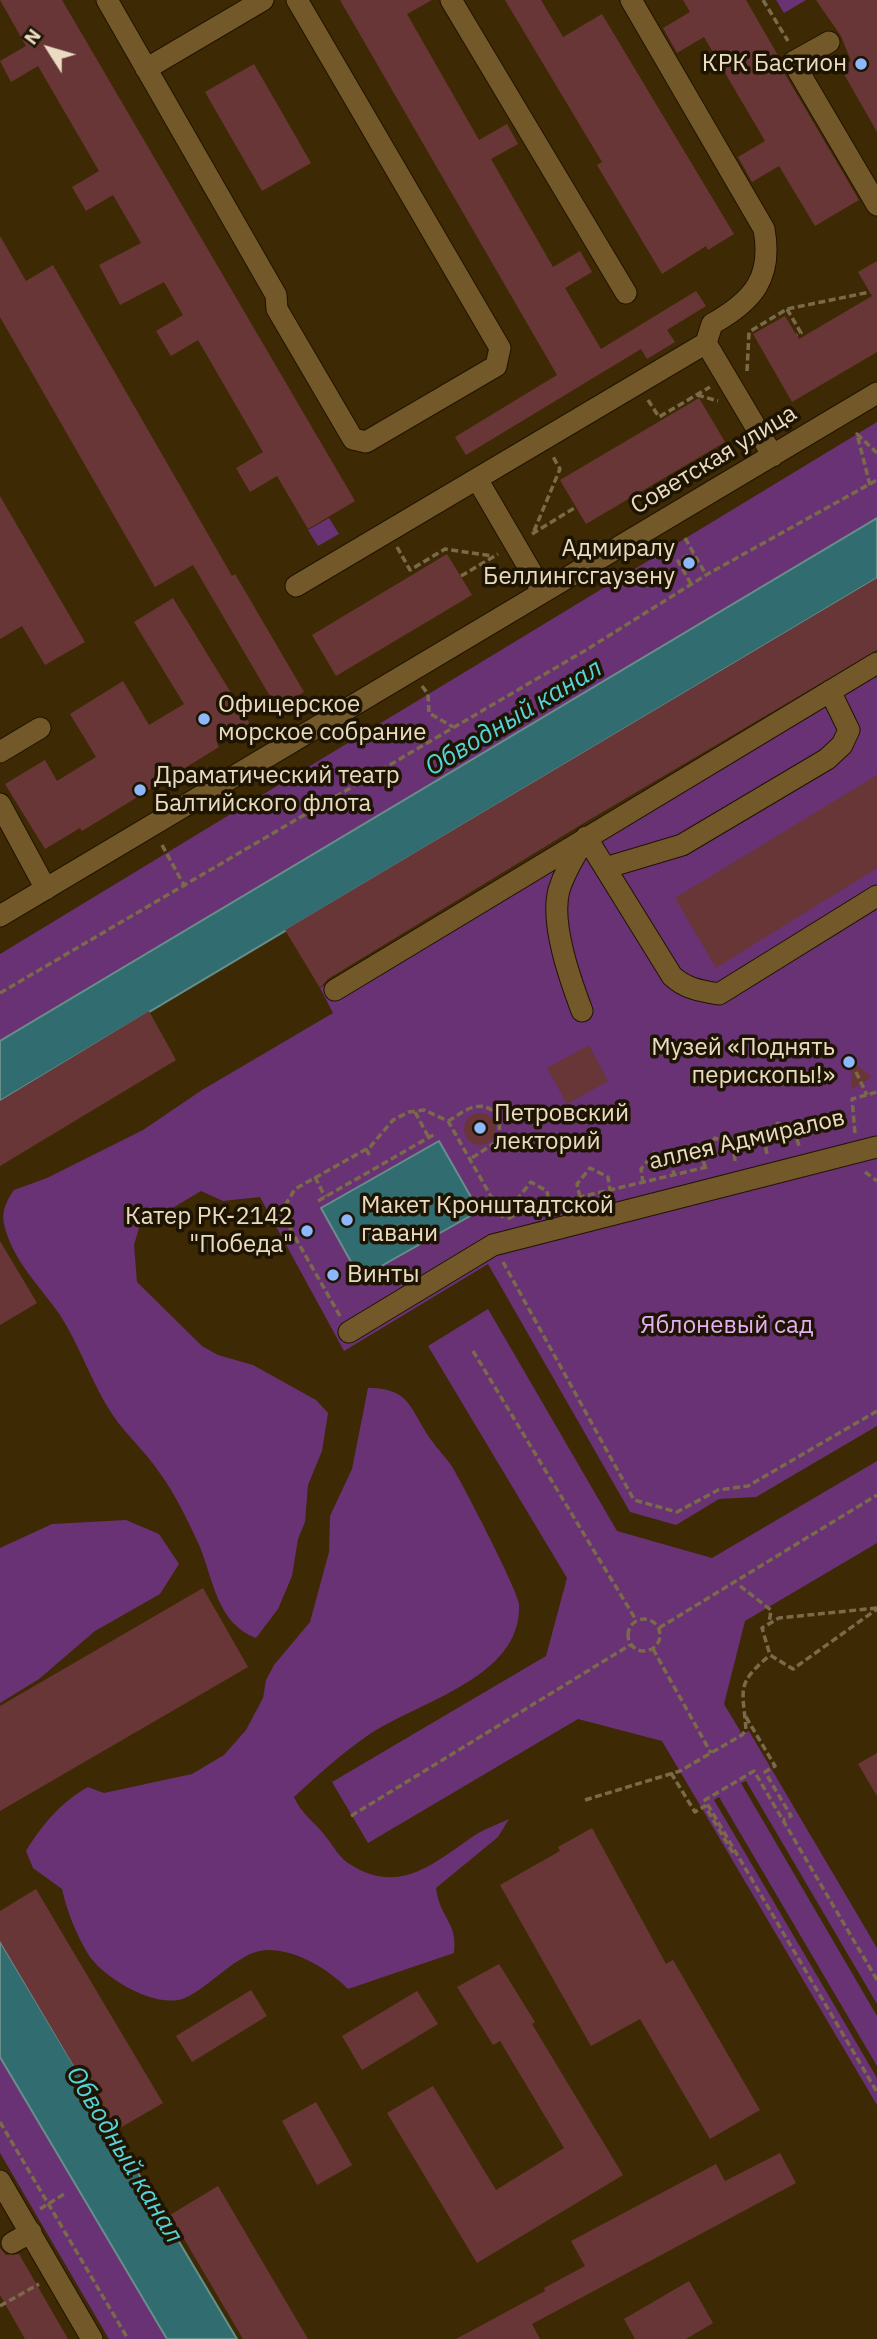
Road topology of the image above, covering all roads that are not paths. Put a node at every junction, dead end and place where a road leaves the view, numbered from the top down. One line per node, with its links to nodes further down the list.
1 (107, 0): 7 (street)
2 (263, 0): 7 (street)
3 (297, 0): 7 (street)
4 (452, 0): 9 (street)
5 (631, 0): 10 (street)
6 (829, 42): 8 (street)
7 (146, 69)
8 (877, 205)
9 (626, 293)
10 (706, 343): 12 (street); 13 (street)
11 (877, 394): 12 (street, Советская улица)
12 (773, 456): 15 (street, Советская улица)
13 (477, 479): 14 (street); 15 (street)
14 (296, 586)
15 (544, 592): 23 (street, Советская улица)
16 (877, 663): 17 (street)
17 (830, 691): 21 (street); 22 (street)
18 (40, 728): 19 (street)
19 (0, 752)
20 (0, 804): 23 (street)
21 (586, 837): 22 (street); 26 (street); 27 (street)
22 (605, 867): 24 (street)
23 (46, 889): 25 (street, Советская улица)
24 (877, 896)
25 (0, 916)
26 (335, 990)
27 (582, 1011)
28 (871, 1138): 29 (street)
29 (346, 1326)
30 (0, 2181): 31 (street)
31 (92, 2339)

